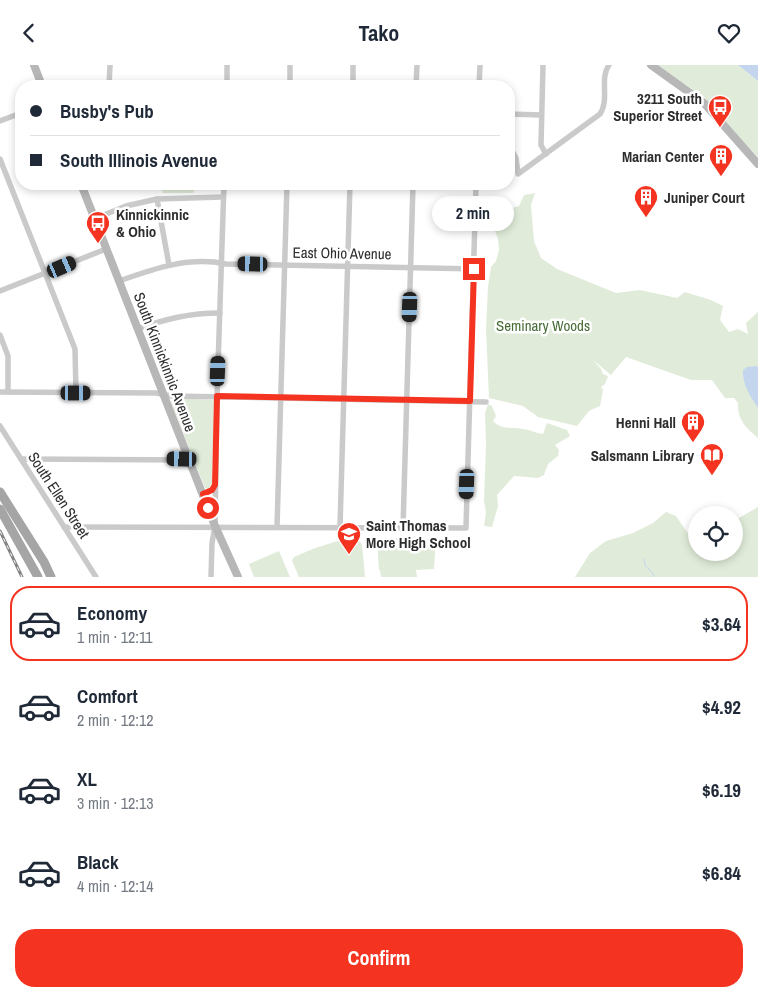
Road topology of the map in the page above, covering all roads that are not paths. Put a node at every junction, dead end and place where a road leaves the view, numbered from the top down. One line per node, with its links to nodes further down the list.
1 (34, 65): 11 (main road)
2 (110, 65): 12 (street)
3 (227, 65): 13 (street)
4 (290, 65): 14 (street)
5 (353, 65): 15 (street)
6 (417, 65): 16 (street)
7 (480, 65): 17 (street)
8 (543, 65): 20 (street)
9 (609, 65): 22 (street)
10 (651, 65): 25 (main road)
11 (40, 80)
12 (109, 80)
13 (226, 80)
14 (290, 80)
15 (353, 80)
16 (416, 80)
17 (479, 80)
18 (515, 114): 20 (street)
19 (15, 115): 21 (street)
20 (541, 115): 22 (street)
21 (0, 121)
22 (546, 155): 23 (street)
23 (515, 156)
24 (0, 159): 42 (street)
25 (758, 164)
26 (82, 190): 34 (main road, South Kinnickinnic Avenue)
27 (224, 190): 32 (street)
28 (287, 190): 38 (street)
29 (350, 190): 39 (street)
30 (413, 190): 40 (street)
31 (476, 190): 41 (street)
32 (223, 197): 33 (street); 36 (street)
33 (157, 199): 34 (street); 37 (street)
34 (94, 219): 35 (main road, South Kinnickinnic Avenue)
35 (106, 249): 42 (street); 43 (main road, South Kinnickinnic Avenue)
36 (222, 263): 37 (street, East Ohio Avenue); 38 (street, East Ohio Avenue); 45 (street)
37 (169, 265): 43 (street, East Ohio Avenue)
38 (284, 265): 39 (street, East Ohio Avenue); 53 (street)
39 (347, 266): 40 (street, East Ohio Avenue); 54 (street)
40 (411, 267): 41 (street, East Ohio Avenue); 55 (street)
41 (476, 269): 56 (street)
42 (44, 274): 44 (street); 50 (street)
43 (119, 281): 46 (main road, South Kinnickinnic Avenue)
44 (0, 291)
45 (220, 313): 46 (street); 52 (street)
46 (137, 329): 51 (main road, South Kinnickinnic Avenue)
47 (0, 335): 49 (street)
48 (0, 392): 49 (street)
49 (8, 392): 50 (street)
50 (76, 393): 51 (street)
51 (163, 394): 52 (street); 60 (main road, South Kinnickinnic Avenue)
52 (217, 396): 53 (street); 61 (street)
53 (281, 397): 54 (street); 67 (street)
54 (344, 399): 55 (street); 68 (street)
55 (407, 400): 56 (street); 69 (street)
56 (470, 401): 57 (street); 69 (street)
57 (486, 402)
58 (0, 426): 59 (street, South Ellen Street)
59 (21, 459): 60 (street); 66 (street, South Ellen Street)
60 (189, 459): 63 (main road, South Kinnickinnic Avenue)
61 (215, 485): 63 (street); 65 (street)
62 (0, 492): 71 (main road)
63 (203, 494): 65 (main road, South Kinnickinnic Avenue)
64 (0, 509): 70 (main road)
65 (215, 526): 66 (street); 67 (street); 73 (street); 74 (main road, South Kinnickinnic Avenue)
66 (64, 527): 72 (street, South Ellen Street)
67 (277, 527): 68 (street)
68 (340, 527): 69 (street)
69 (403, 528)
70 (38, 577)
71 (51, 577)
72 (96, 577)
73 (211, 577)
74 (238, 577)

